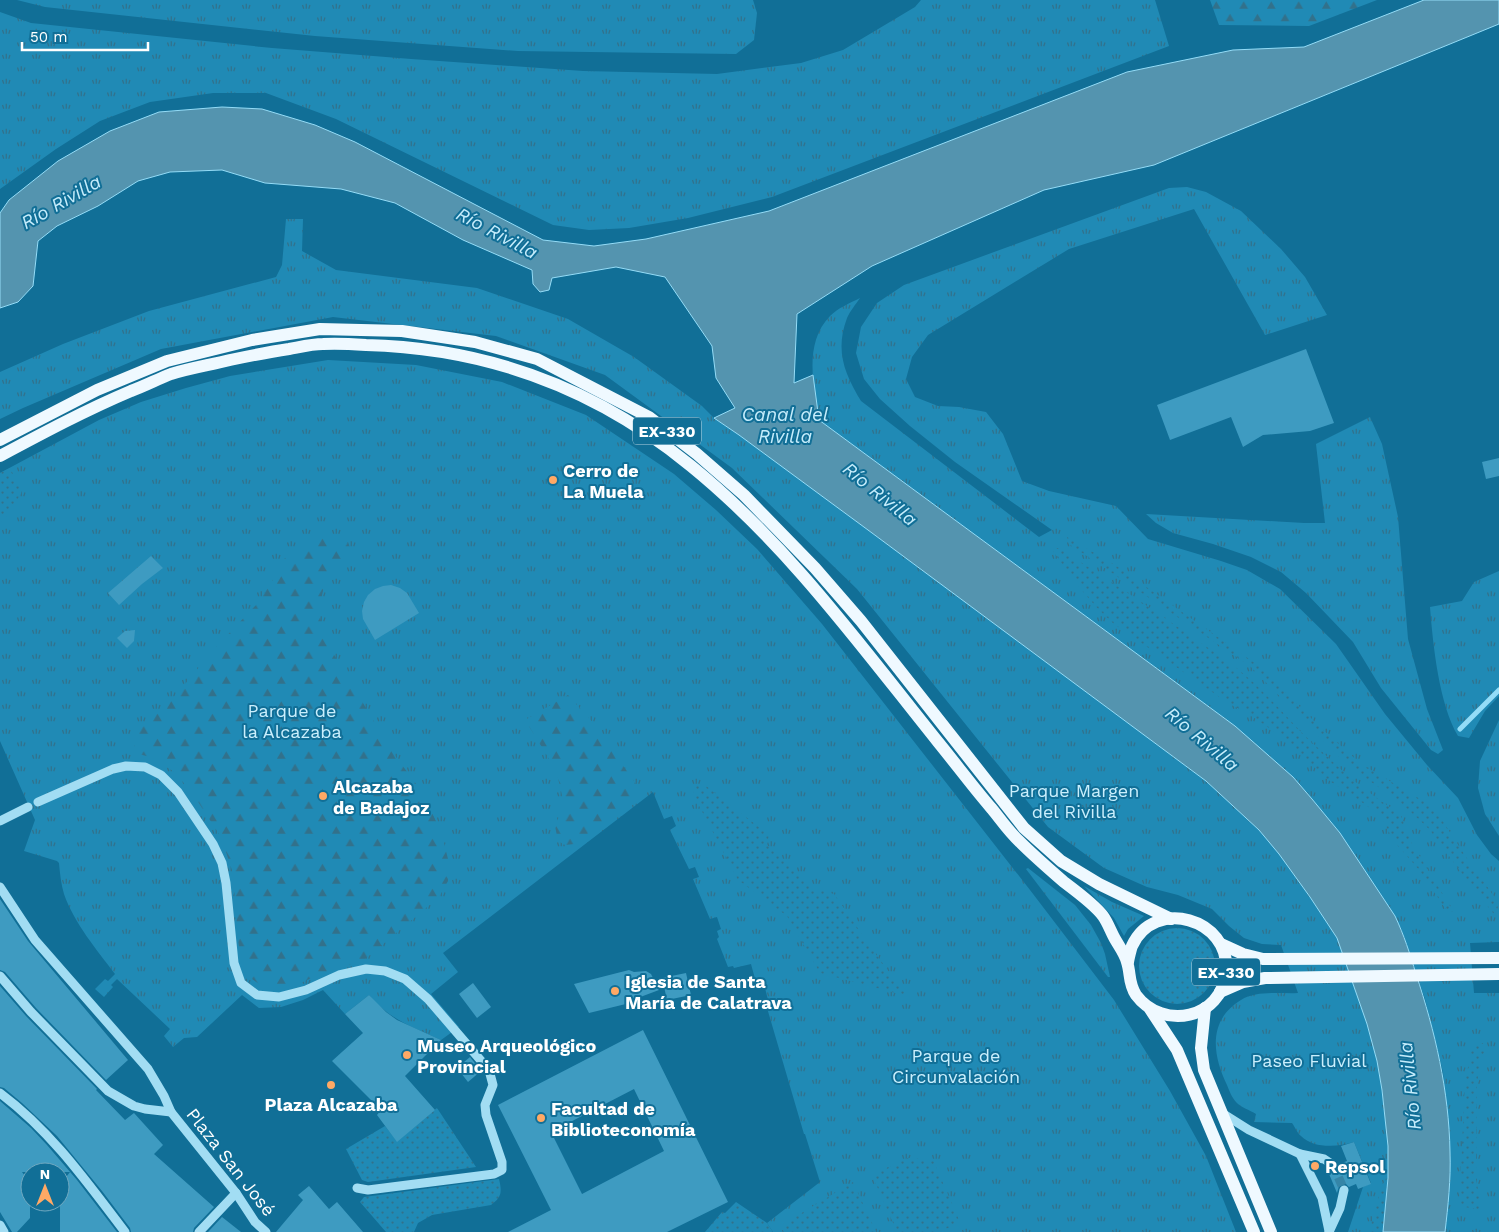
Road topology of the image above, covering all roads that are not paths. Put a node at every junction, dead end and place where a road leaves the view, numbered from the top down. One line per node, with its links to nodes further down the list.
1 (0, 440): 7 (main road, EX-330)
2 (0, 456): 10 (main road, EX-330)
3 (38, 802): 21 (street)
4 (28, 807): 5 (street)
5 (0, 821)
6 (0, 887): 17 (street, Plaza San José)
7 (1172, 919): 8 (main road, EX-330); 10 (main road, EX-330)
8 (1221, 944): 9 (main road); 13 (main road, EX-330)
9 (1499, 958)
10 (1128, 963): 15 (main road, EX-330)
11 (1494, 974): 13 (main road)
12 (0, 976): 17 (street, Plaza San José)
13 (1220, 992): 14 (main road, EX-330)
14 (1204, 1008): 15 (main road, EX-330); 18 (main road, EX-330)
15 (1150, 1009): 30 (main road, EX-330)
16 (0, 1093): 27 (street)
17 (171, 1112): 23 (street, Plaza San José)
18 (1222, 1113): 19 (street); 31 (main road, EX-330)
19 (1300, 1154): 20 (street); 25 (street)
20 (1334, 1165)
21 (357, 1188)
22 (1344, 1190): 25 (street)
23 (236, 1193): 28 (street); 29 (street, Plaza San José)
24 (0, 1225): 26 (street)
25 (1329, 1231)
26 (4, 1232)
27 (125, 1232)
28 (200, 1232)
29 (266, 1232)
30 (1254, 1232)
31 (1271, 1232)

